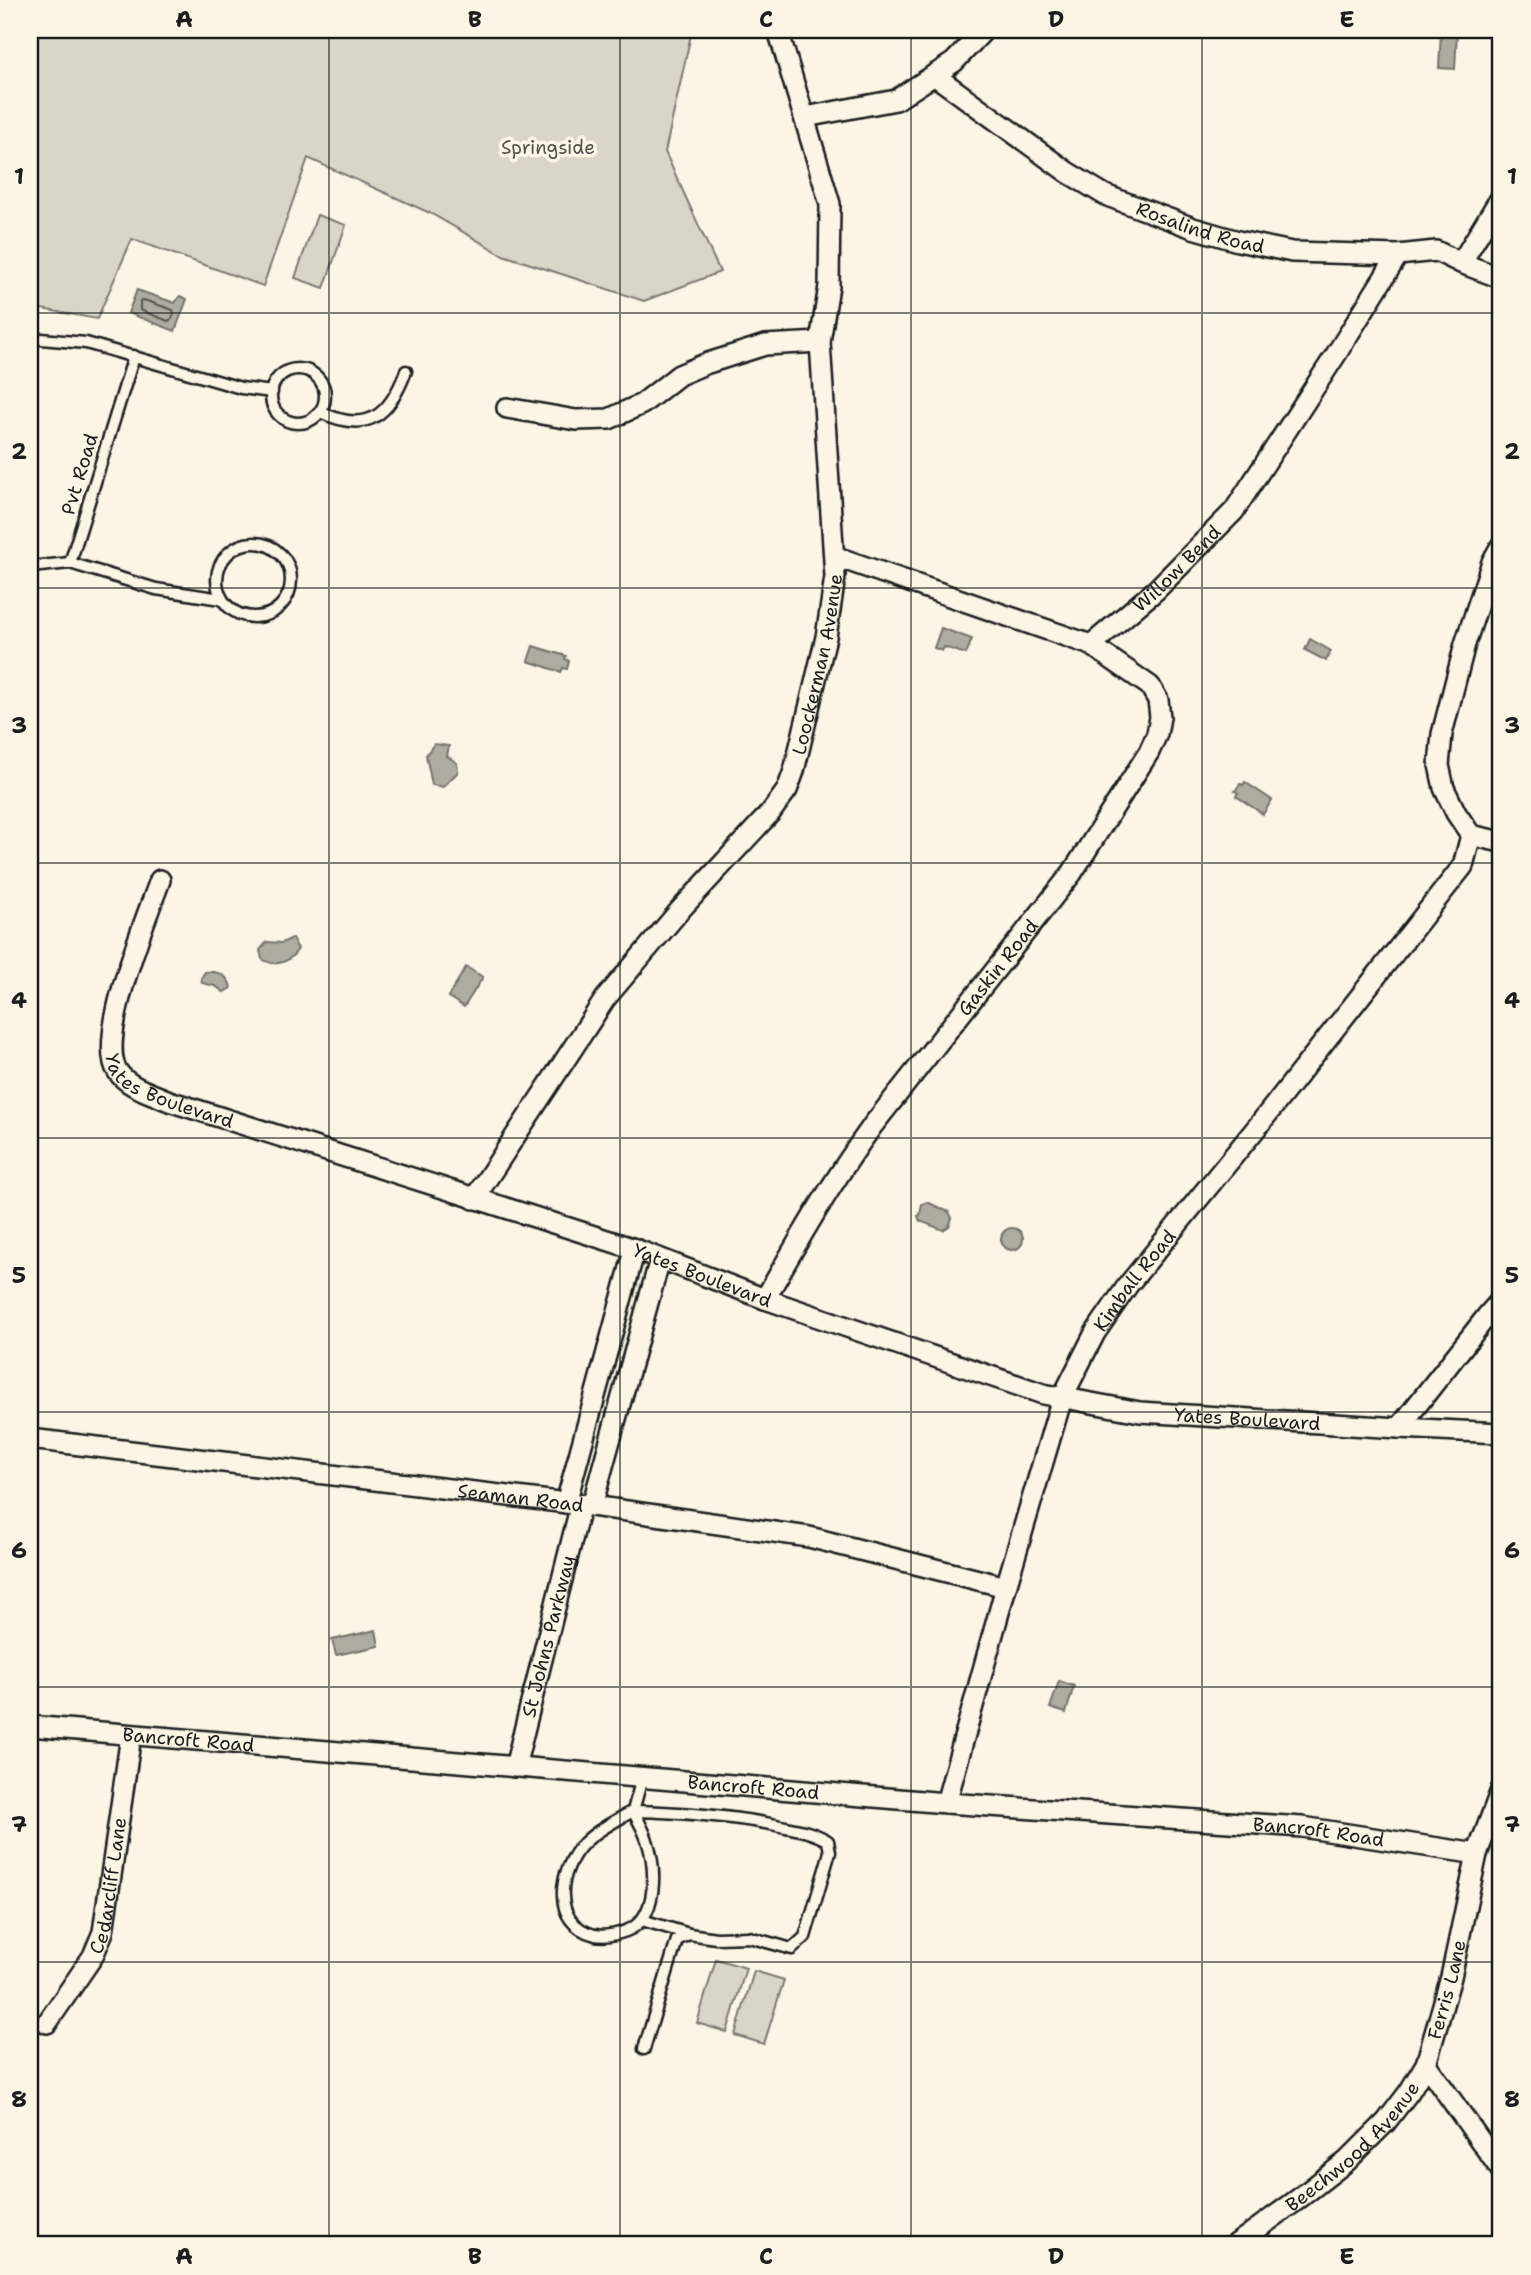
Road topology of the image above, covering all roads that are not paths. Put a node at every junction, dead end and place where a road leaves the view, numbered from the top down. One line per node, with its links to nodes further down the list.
1 (778, 30): 4 (street, Loockerman Avenue)
2 (984, 30): 3 (street)
3 (934, 75): 4 (street); 6 (street, Rosalind Road)
4 (805, 117): 10 (street, Loockerman Avenue)
5 (1501, 197): 7 (street)
6 (1398, 255): 7 (street, Rosalind Road); 21 (street, Willow Bend)
7 (1461, 263): 8 (street, Rosalind Road)
8 (1501, 278)
9 (30, 338): 11 (lane)
10 (820, 342): 14 (street); 17 (street, Loockerman Avenue)
11 (134, 356): 13 (lane); 18 (lane, Pvt Road)
12 (406, 372): 15 (lane)
13 (272, 392): 15 (lane); 15 (lane)
14 (507, 408)
15 (320, 412)
16 (1501, 546): 22 (street)
17 (834, 556): 21 (street); 25 (street, Loockerman Avenue)
18 (71, 563): 19 (lane); 20 (lane)
19 (30, 567)
20 (221, 599): 20 (lane)
21 (1091, 645): 28 (street, Gaskin Road)
22 (1471, 835): 23 (street); 30 (street, Kimball Road)
23 (1501, 842)
24 (160, 880): 25 (street, Yates Boulevard)
25 (474, 1199): 26 (street, Yates Boulevard)
26 (635, 1249): 27 (street, Yates Boulevard); 34 (street, St Johns Parkway)
27 (660, 1259): 28 (street, Yates Boulevard); 34 (street, St Johns Parkway)
28 (765, 1299): 30 (street, Yates Boulevard)
29 (1501, 1300): 31 (street)
30 (1062, 1398): 31 (street, Yates Boulevard); 35 (street, Kimball Road)
31 (1399, 1429): 32 (street, Yates Boulevard)
32 (1501, 1433)
33 (30, 1439): 34 (street, Seaman Road)
34 (580, 1504): 35 (street, Seaman Road); 38 (street, St Johns Parkway)
35 (1006, 1587): 41 (street, Kimball Road)
36 (30, 1726): 37 (street, Bancroft Road)
37 (131, 1735): 38 (street, Bancroft Road); 46 (street, Cedarcliff Lane)
38 (514, 1767): 39 (street, Bancroft Road)
39 (642, 1778): 41 (street, Bancroft Road); 42 (lane)
40 (1501, 1790): 43 (street, Ferris Lane)
41 (946, 1803): 43 (street, Bancroft Road)
42 (633, 1811): 44 (lane); 44 (lane); 45 (lane)
43 (1477, 1854): 48 (street, Ferris Lane)
44 (642, 1920): 45 (lane)
45 (689, 1934): 47 (lane)
46 (47, 2023)
47 (644, 2049)
48 (1426, 2064): 49 (street, Ferris Lane); 50 (street, Beechwood Avenue)
49 (1501, 2170)
50 (1235, 2245)

